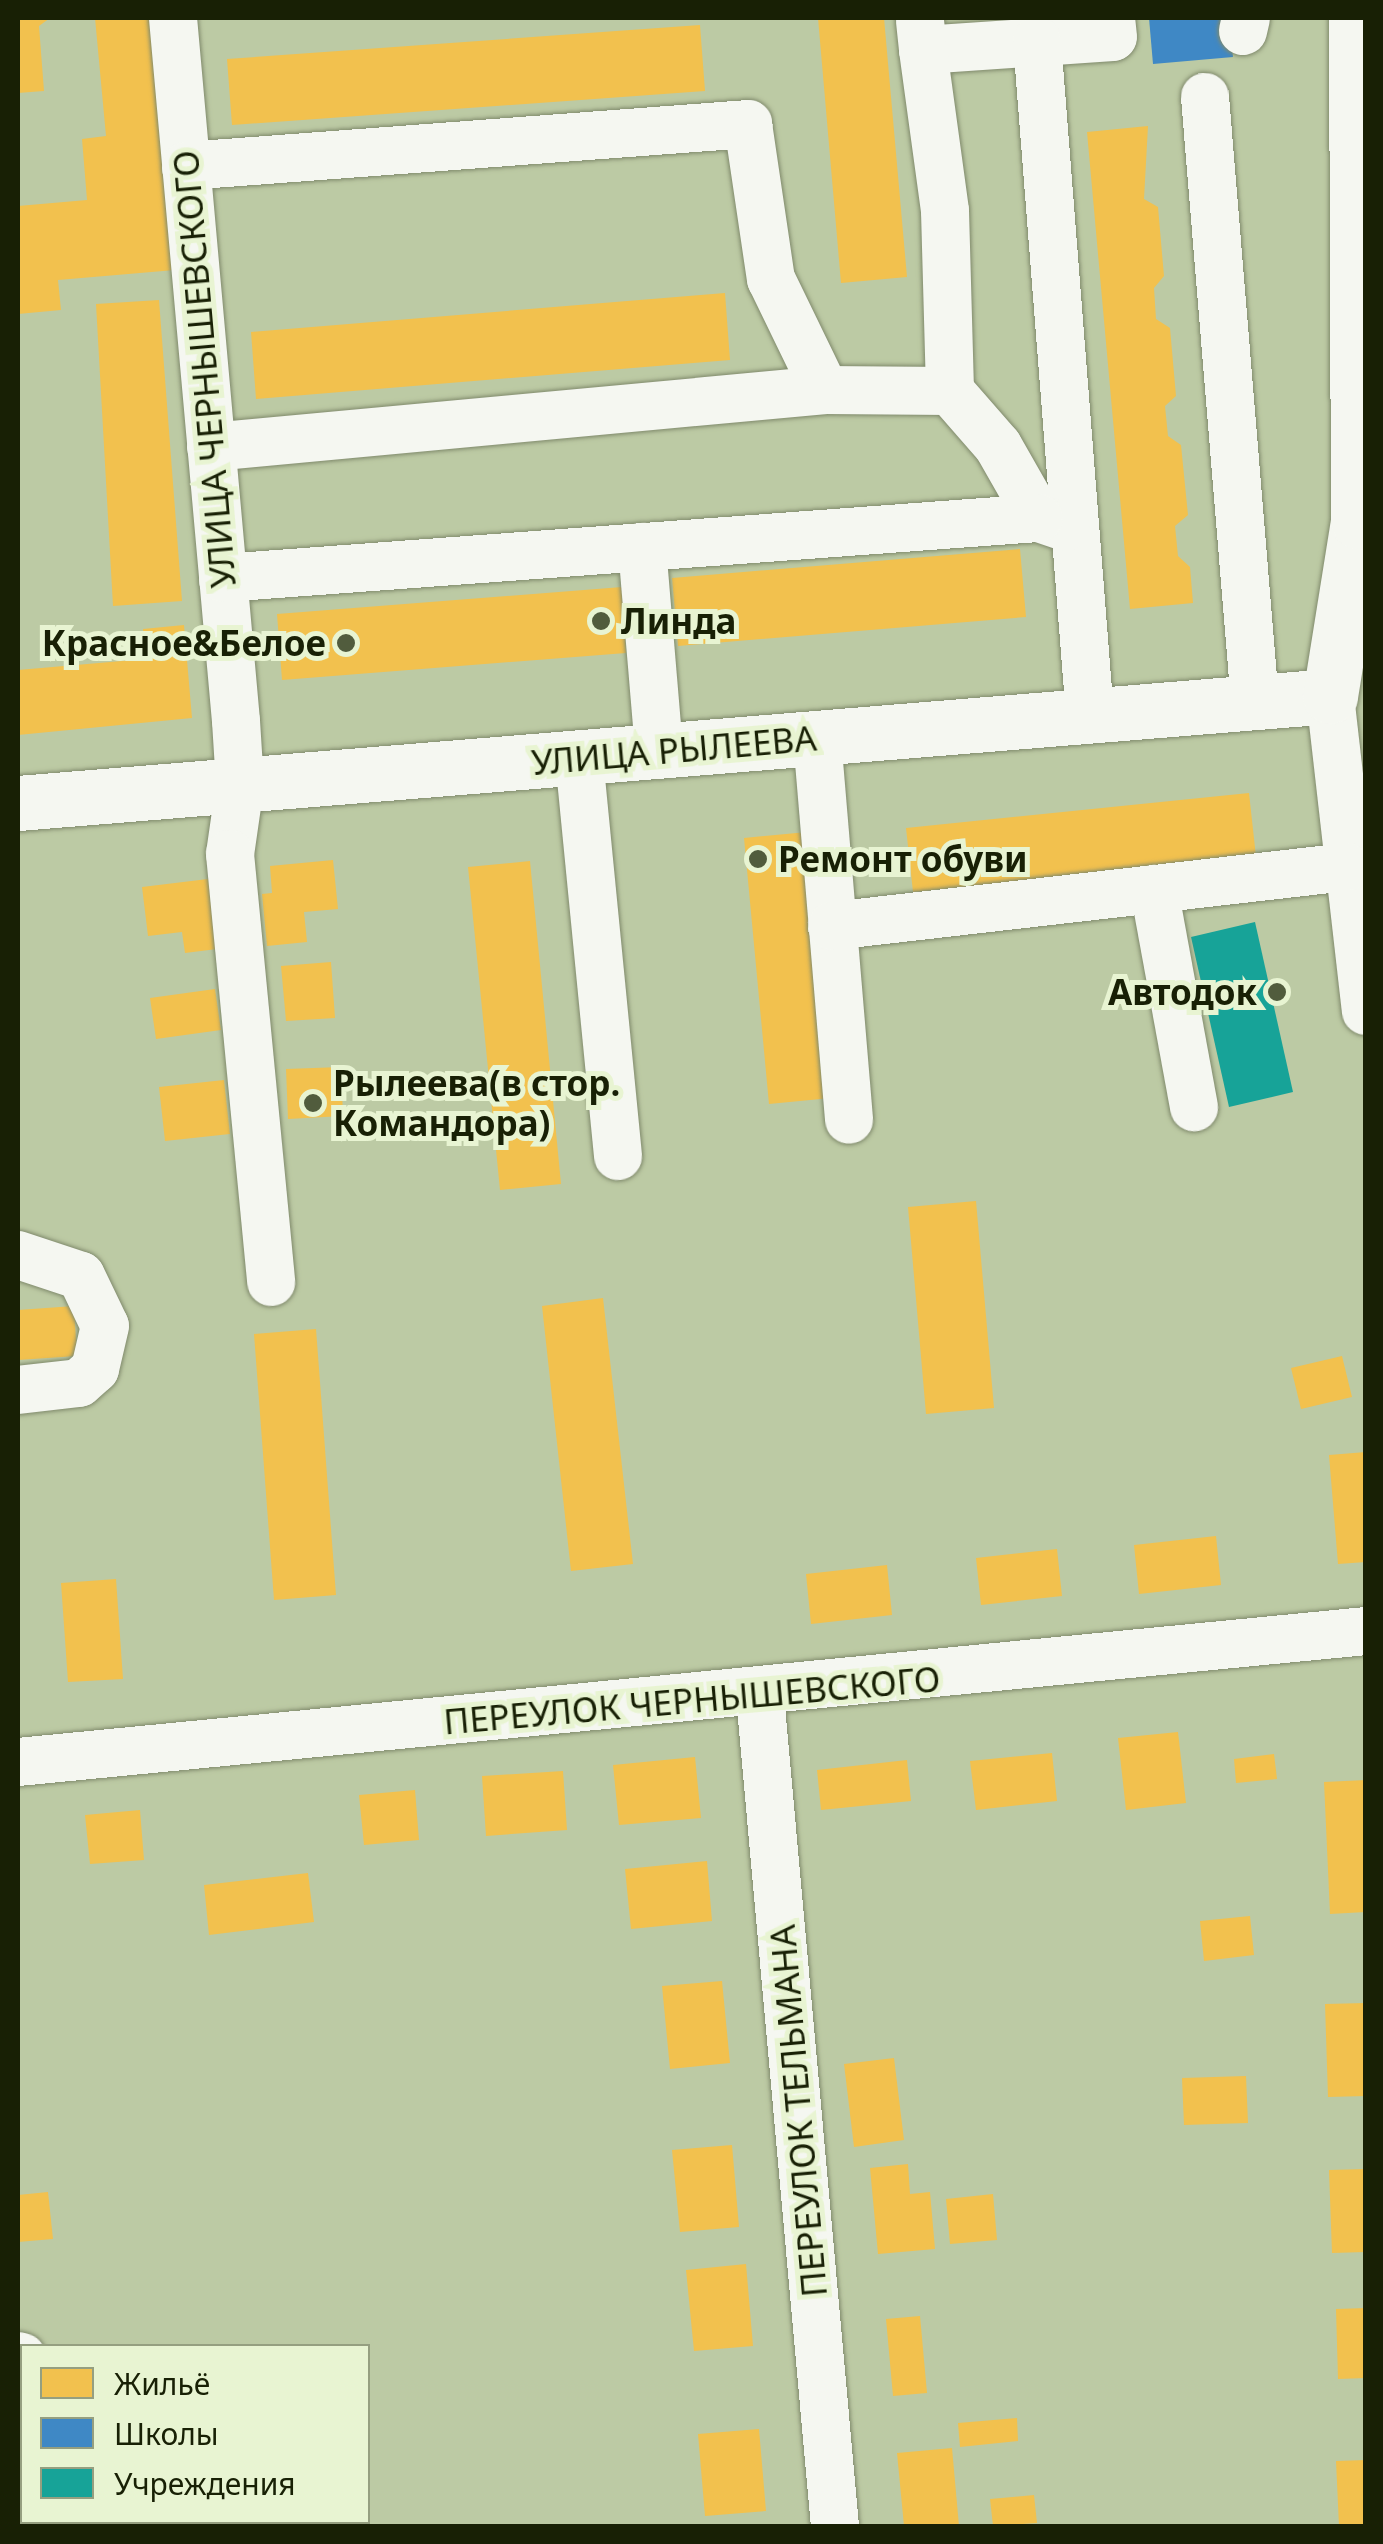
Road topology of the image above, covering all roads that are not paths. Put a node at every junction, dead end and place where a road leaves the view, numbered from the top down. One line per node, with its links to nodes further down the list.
1 (172, 18): 7 (street, УЛИЦА ЧЕРНЫШЕВСКОГО)
2 (1111, 18): 5 (street)
3 (1356, 18): 14 (main road)
4 (921, 34): 5 (street); 9 (street)
5 (1038, 41): 11 (street)
6 (1204, 98): 16 (street)
7 (186, 166): 8 (street); 10 (street, УЛИЦА ЧЕРНЫШЕВСКОГО)
8 (825, 390): 9 (street); 10 (street)
9 (950, 390): 11 (street)
10 (211, 447): 13 (street, УЛИЦА ЧЕРНЫШЕВСКОГО)
11 (1057, 524): 12 (street); 17 (street)
12 (642, 547): 13 (street); 19 (street)
13 (224, 578): 21 (street, УЛИЦА ЧЕРНЫШЕВСКОГО)
14 (1357, 620): 15 (main road)
15 (1330, 696): 16 (main road, УЛИЦА РЫЛЕЕВА); 23 (street)
16 (1255, 703): 17 (main road, УЛИЦА РЫЛЕЕВА)
17 (1090, 716): 18 (main road, УЛИЦА РЫЛЕЕВА)
18 (817, 738): 19 (main road, УЛИЦА РЫЛЕЕВА); 25 (street)
19 (659, 751): 20 (main road, УЛИЦА РЫЛЕЕВА)
20 (579, 758): 21 (main road, УЛИЦА РЫЛЕЕВА); 29 (street)
21 (240, 785): 22 (main road, УЛИЦА РЫЛЕЕВА); 31 (street, УЛИЦА ЧЕРНЫШЕВСКОГО)
22 (18, 803)
23 (1346, 867): 24 (street); 26 (street)
24 (1154, 889): 25 (street); 27 (street)
25 (832, 926): 28 (street)
26 (1364, 990)
27 (1194, 1107)
28 (849, 1120)
29 (618, 1156)
30 (18, 1255): 32 (street)
31 (271, 1282)
32 (18, 1390)
33 (1366, 1631): 34 (street, ПЕРЕУЛОК ЧЕРНЫШЕВСКОГО)
34 (760, 1696): 35 (street, ПЕРЕУЛОК ЧЕРНЫШЕВСКОГО); 36 (street, ПЕРЕУЛОК ТЕЛЬМАНА)
35 (18, 1762)
36 (836, 2526)

